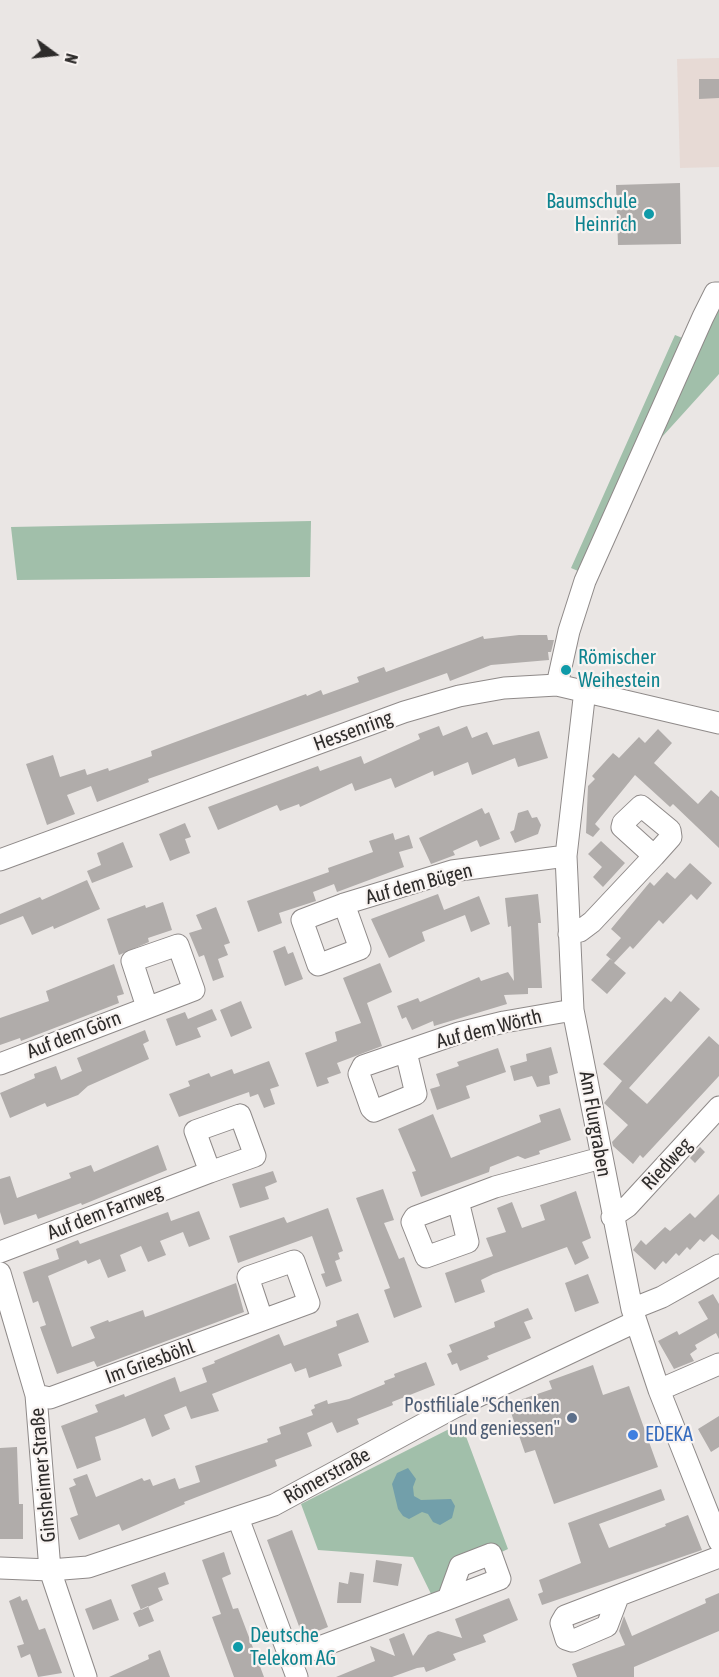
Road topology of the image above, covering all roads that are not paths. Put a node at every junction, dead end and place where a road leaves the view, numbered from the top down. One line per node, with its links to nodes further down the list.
1 (719, 293): 2 (street, Am Flurgraben)
2 (572, 688): 3 (street, Hessenring); 4 (street, Am Flurgraben); 6 (street, Hessenring)
3 (719, 723)
4 (566, 856): 7 (street, Auf dem Bügen); 8 (street, Am Flurgraben)
5 (654, 856): 8 (street)
6 (0, 860)
7 (344, 904)
8 (569, 934): 10 (street, Am Flurgraben)
9 (147, 1007): 12 (street, Auf dem Görn)
10 (573, 1010): 11 (street, Auf dem Wörth); 14 (street, Am Flurgraben)
11 (406, 1052)
12 (0, 1064)
13 (719, 1107): 17 (street, Riedweg)
14 (601, 1158): 16 (street); 17 (street, Am Flurgraben)
15 (210, 1172): 18 (street, Auf dem Farrweg)
16 (458, 1201)
17 (612, 1217): 21 (street, Am Flurgraben)
18 (0, 1252)
19 (719, 1265): 21 (street, Römerstraße)
20 (0, 1274): 25 (street, Ginsheimer Straße)
21 (634, 1316): 24 (street, Am Flurgraben); 26 (street, Römerstraße)
22 (262, 1319): 25 (street, Im Griesböhl)
23 (719, 1364): 24 (street)
24 (659, 1390): 27 (street, Am Flurgraben)
25 (36, 1395): 30 (street, Ginsheimer Straße)
26 (238, 1518): 30 (street, Römerstraße); 33 (street)
27 (719, 1542)
28 (719, 1557): 31 (street)
29 (0, 1568): 30 (street, Römerstraße)
30 (50, 1570): 34 (street, Ginsheimer Straße)
31 (618, 1597)
32 (448, 1599): 33 (street)
33 (294, 1668)
34 (86, 1677)

